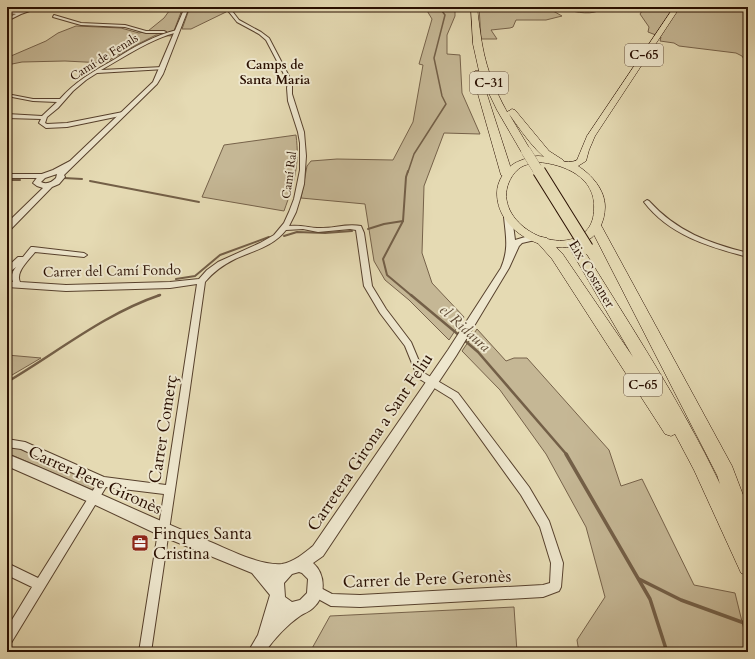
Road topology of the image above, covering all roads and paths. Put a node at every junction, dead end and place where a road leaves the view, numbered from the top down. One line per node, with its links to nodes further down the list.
1 (39, 7): 8 (street)
2 (187, 7): 11 (street)
3 (228, 7): 34 (street, Camí Ral)
4 (471, 7): 14 (highway, Eix Costaner / C-31)
5 (474, 7): 14 (highway, Eix Costaner / C-31)
6 (677, 7): 21 (main road, C-65)
7 (7, 12): 8 (street)
8 (21, 13): 10 (street)
9 (54, 16): 12 (street)
10 (7, 20)
11 (177, 31): 12 (street, Camí de Fenals); 13 (street)
12 (169, 33): 15 (street, Camí de Fenals)
13 (163, 68): 15 (street); 18 (street)
14 (481, 71): 22 (highway); 24 (highway); 51 (highway, Eix Costaner / C-31, bridge)
15 (98, 72): 17 (street, Camí de Fenals)
16 (7, 95): 17 (street)
17 (61, 101): 20 (street, Camí de Fenals)
18 (124, 114): 20 (street); 23 (street)
19 (7, 116): 20 (street)
20 (44, 118)
21 (588, 144): 22 (main road, C-65); 27 (main road, C-65)
22 (562, 163): 24 (main road); 27 (main road)
23 (57, 174): 26 (street); 28 (street)
24 (507, 175): 31 (main road, C-65)
25 (7, 176): 26 (street)
26 (38, 180): 28 (street); 29 (street)
27 (592, 183): 32 (main road, C-65)
28 (50, 185): 29 (street)
29 (39, 196): 33 (street)
30 (647, 202): 38 (street)
31 (508, 217): 35 (main road, C-65); 37 (street)
32 (596, 227): 35 (main road, C-65); 51 (highway, C-65)
33 (7, 228)
34 (284, 228): 41 (street, Carrer del Camí Fondo); 44 (street)
35 (537, 240): 37 (street); 51 (highway, C-65)
36 (84, 255): 39 (street)
37 (510, 255): 44 (street, Carretera Girona a Sant Feliu)
38 (748, 255)
39 (25, 260): 40 (street, Carrer del Camí Fondo); 43 (street, Carrer del Camí Fondo)
40 (7, 271)
41 (201, 281): 43 (street, Carrer del Camí Fondo); 48 (street, Carrer Comerç)
42 (7, 284): 43 (street, Carrer del Camí Fondo)
43 (18, 285)
44 (433, 381): 52 (street, Carretera Girona a Sant Feliu); 60 (street, Carrer de Pere Geronès)
45 (7, 443): 47 (street)
46 (7, 461): 49 (street, Carrer Pere Gironès)
47 (104, 482): 48 (street); 49 (street)
48 (170, 490): 50 (street, Carrer Comerç)
49 (94, 497): 50 (street, Carrer Pere Gironès); 59 (street)
50 (164, 530): 55 (street, Carrer Pere Gironès); 65 (street, Carrer Comerç)
51 (742, 531): 54 (highway, C-65)
52 (318, 551): 53 (street, Carretera Girona a Sant Feliu); 58 (street, Carretera Girona a Sant Feliu)
53 (299, 565): 57 (street); 58 (street)
54 (748, 566)
55 (257, 568): 57 (street, Carrer Pere Gironès); 61 (street, Carrer Pere Gironès)
56 (7, 569): 59 (street)
57 (284, 571): 61 (street)
58 (313, 573): 60 (street)
59 (40, 585): 63 (street)
60 (315, 591): 62 (street)
61 (277, 592): 62 (street); 64 (street)
62 (296, 609): 64 (street)
63 (7, 639)
64 (265, 639): 66 (street)
65 (145, 652)
66 (256, 652)

